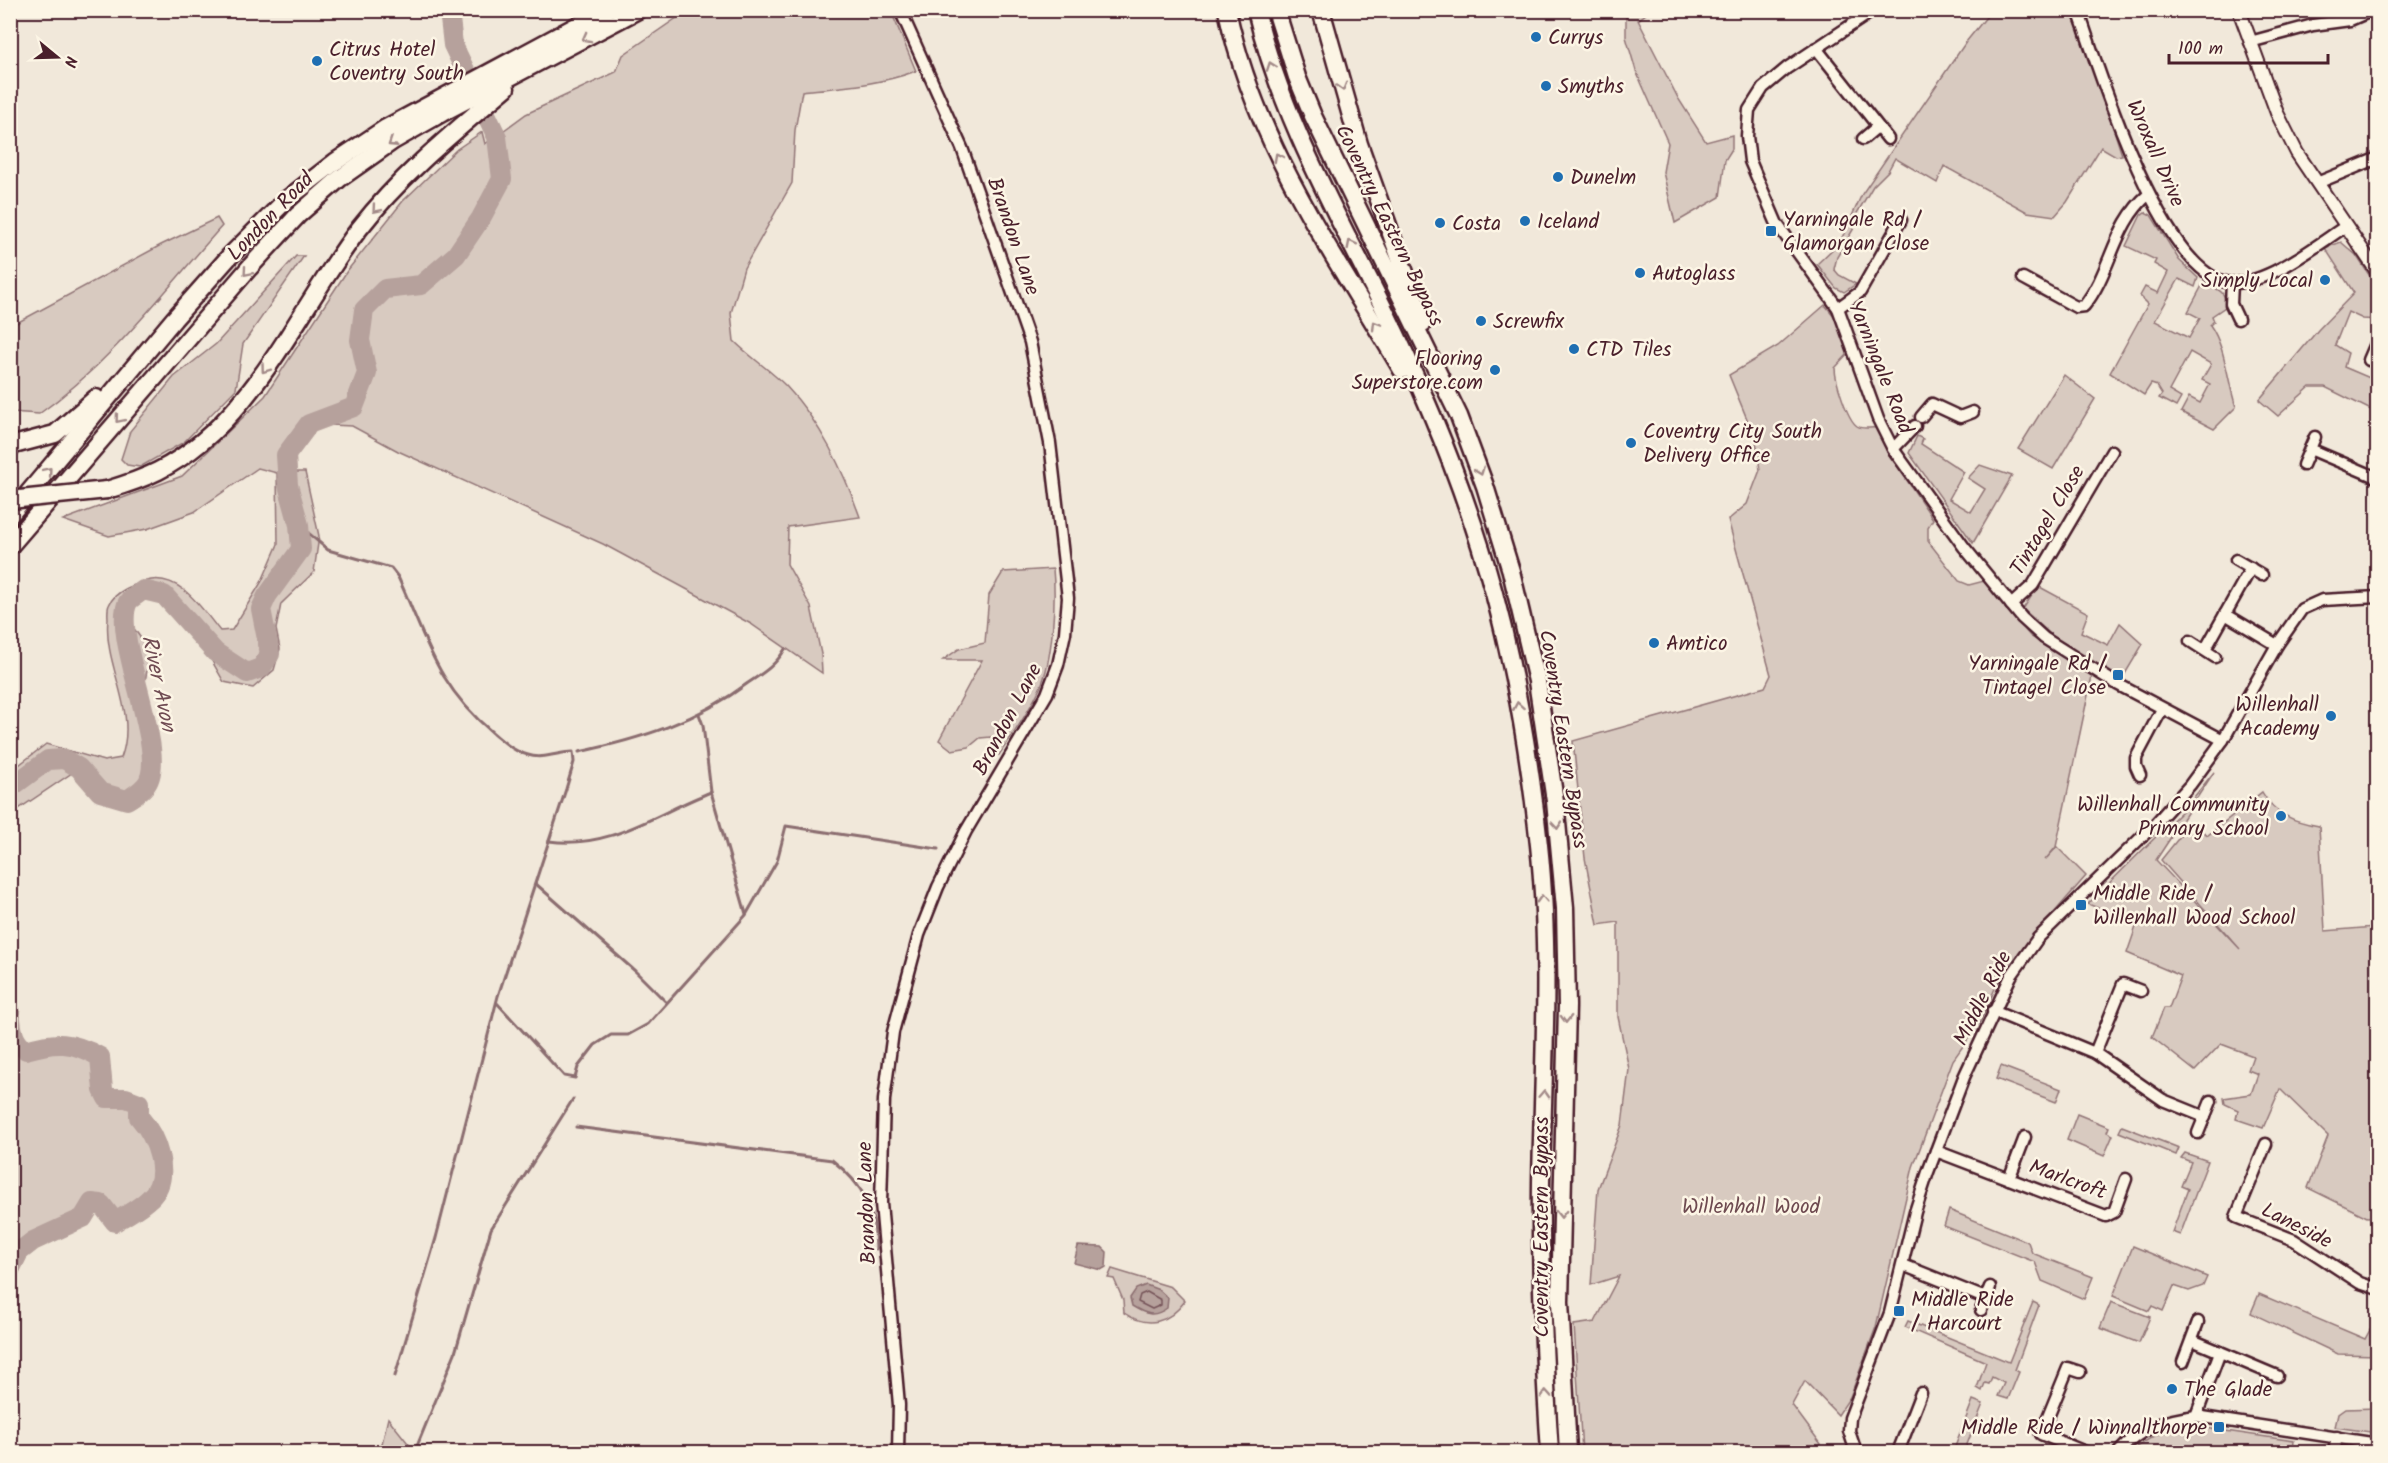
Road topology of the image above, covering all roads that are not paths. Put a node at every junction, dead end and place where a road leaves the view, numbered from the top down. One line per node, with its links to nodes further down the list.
1 (606, 10): 14 (highway, London Road)
2 (638, 10): 14 (highway, one-way to 14)
3 (900, 10): 84 (street, Brandon Lane)
4 (1227, 10): 34 (highway, one-way to 4)
5 (1256, 10): 34 (highway, Coventry Eastern Bypass, one-way to 5)
6 (1276, 10): 33 (highway, Coventry Eastern Bypass)
7 (1321, 10): 33 (highway, one-way to 33)
8 (1874, 10): 13 (street, Yarningale Road)
9 (2078, 10): 21 (street, Wroxall Drive)
10 (2239, 10): 12 (street)
11 (2373, 10): 12 (street)
12 (2250, 42): 20 (street)
13 (1816, 48): 16 (street); 27 (street, Yarningale Road)
14 (508, 76): 15 (highway, London Road); 42 (highway, one-way to 42, bridge)
15 (439, 107): 28 (highway, London Road); 44 (highway, London Road, one-way to 44)
16 (1877, 127): 17 (street); 18 (street)
17 (1863, 139)
18 (1887, 139)
19 (2378, 158): 20 (street)
20 (2317, 183): 23 (street)
21 (2149, 194): 25 (street); 26 (street, Wroxall Drive)
22 (1901, 220): 27 (street)
23 (2346, 226): 24 (street); 26 (street)
24 (2378, 273)
25 (2023, 278)
26 (2232, 283): 29 (street)
27 (1838, 308): 37 (street, Yarningale Road)
28 (174, 319): 36 (highway); 43 (highway, London Road, one-way to 28)
29 (2238, 319)
30 (2378, 339): 31 (street)
31 (2369, 360)
32 (1973, 412): 37 (street)
33 (1459, 416): 86 (highway, Coventry Eastern Bypass, one-way to 86)
34 (1438, 430): 85 (highway, Coventry Eastern Bypass, one-way to 34)
35 (2315, 437): 38 (street)
36 (10, 446)
37 (1893, 449): 49 (street, Yarningale Road)
38 (2310, 449): 40 (street); 41 (street)
39 (2112, 451): 49 (street, Tintagel Close)
40 (2303, 465)
41 (2378, 478)
42 (10, 500)
43 (10, 515)
44 (10, 546)
45 (2236, 560): 46 (street)
46 (2251, 567): 47 (street); 50 (street)
47 (2262, 574)
48 (2378, 597): 52 (street, Middle Ride)
49 (2011, 605): 55 (street, Yarningale Road)
50 (2225, 614): 52 (street); 53 (street)
51 (2190, 641): 53 (street)
52 (2277, 645): 56 (street, Middle Ride)
53 (2205, 650): 54 (street)
54 (2215, 657)
55 (2162, 709): 56 (street, Yarningale Road); 57 (street)
56 (2223, 740): 59 (street, Middle Ride)
57 (2140, 775)
58 (2140, 991): 60 (street)
59 (1993, 1011): 60 (street); 66 (street, Middle Ride)
60 (2095, 1053): 62 (street)
61 (2211, 1101): 62 (street)
62 (2205, 1117): 63 (street)
63 (2198, 1132)
64 (2025, 1137): 67 (street, Marlcroft)
65 (2266, 1144): 71 (street, Laneside)
66 (1936, 1151): 67 (street, Marlcroft); 69 (street, Middle Ride)
67 (2009, 1179): 68 (street, Marlcroft)
68 (2126, 1179)
69 (1903, 1265): 72 (street); 87 (street, Middle Ride)
70 (1990, 1287): 72 (street)
71 (2378, 1289)
72 (1985, 1298): 73 (street)
73 (1981, 1310)
74 (2198, 1322): 75 (street)
75 (2192, 1340): 76 (street); 77 (street)
76 (2220, 1352): 79 (street); 81 (street)
77 (2183, 1362)
78 (2080, 1372): 89 (street)
79 (2277, 1376)
80 (1921, 1393): 88 (street)
81 (2196, 1416): 82 (street); 90 (street)
82 (2337, 1437): 83 (street); 91 (street)
83 (2378, 1444)
84 (898, 1452)
85 (1550, 1452)
86 (1568, 1452)
87 (1856, 1452)
88 (1898, 1452)
89 (2085, 1452)
90 (2119, 1452)
91 (2334, 1452)

